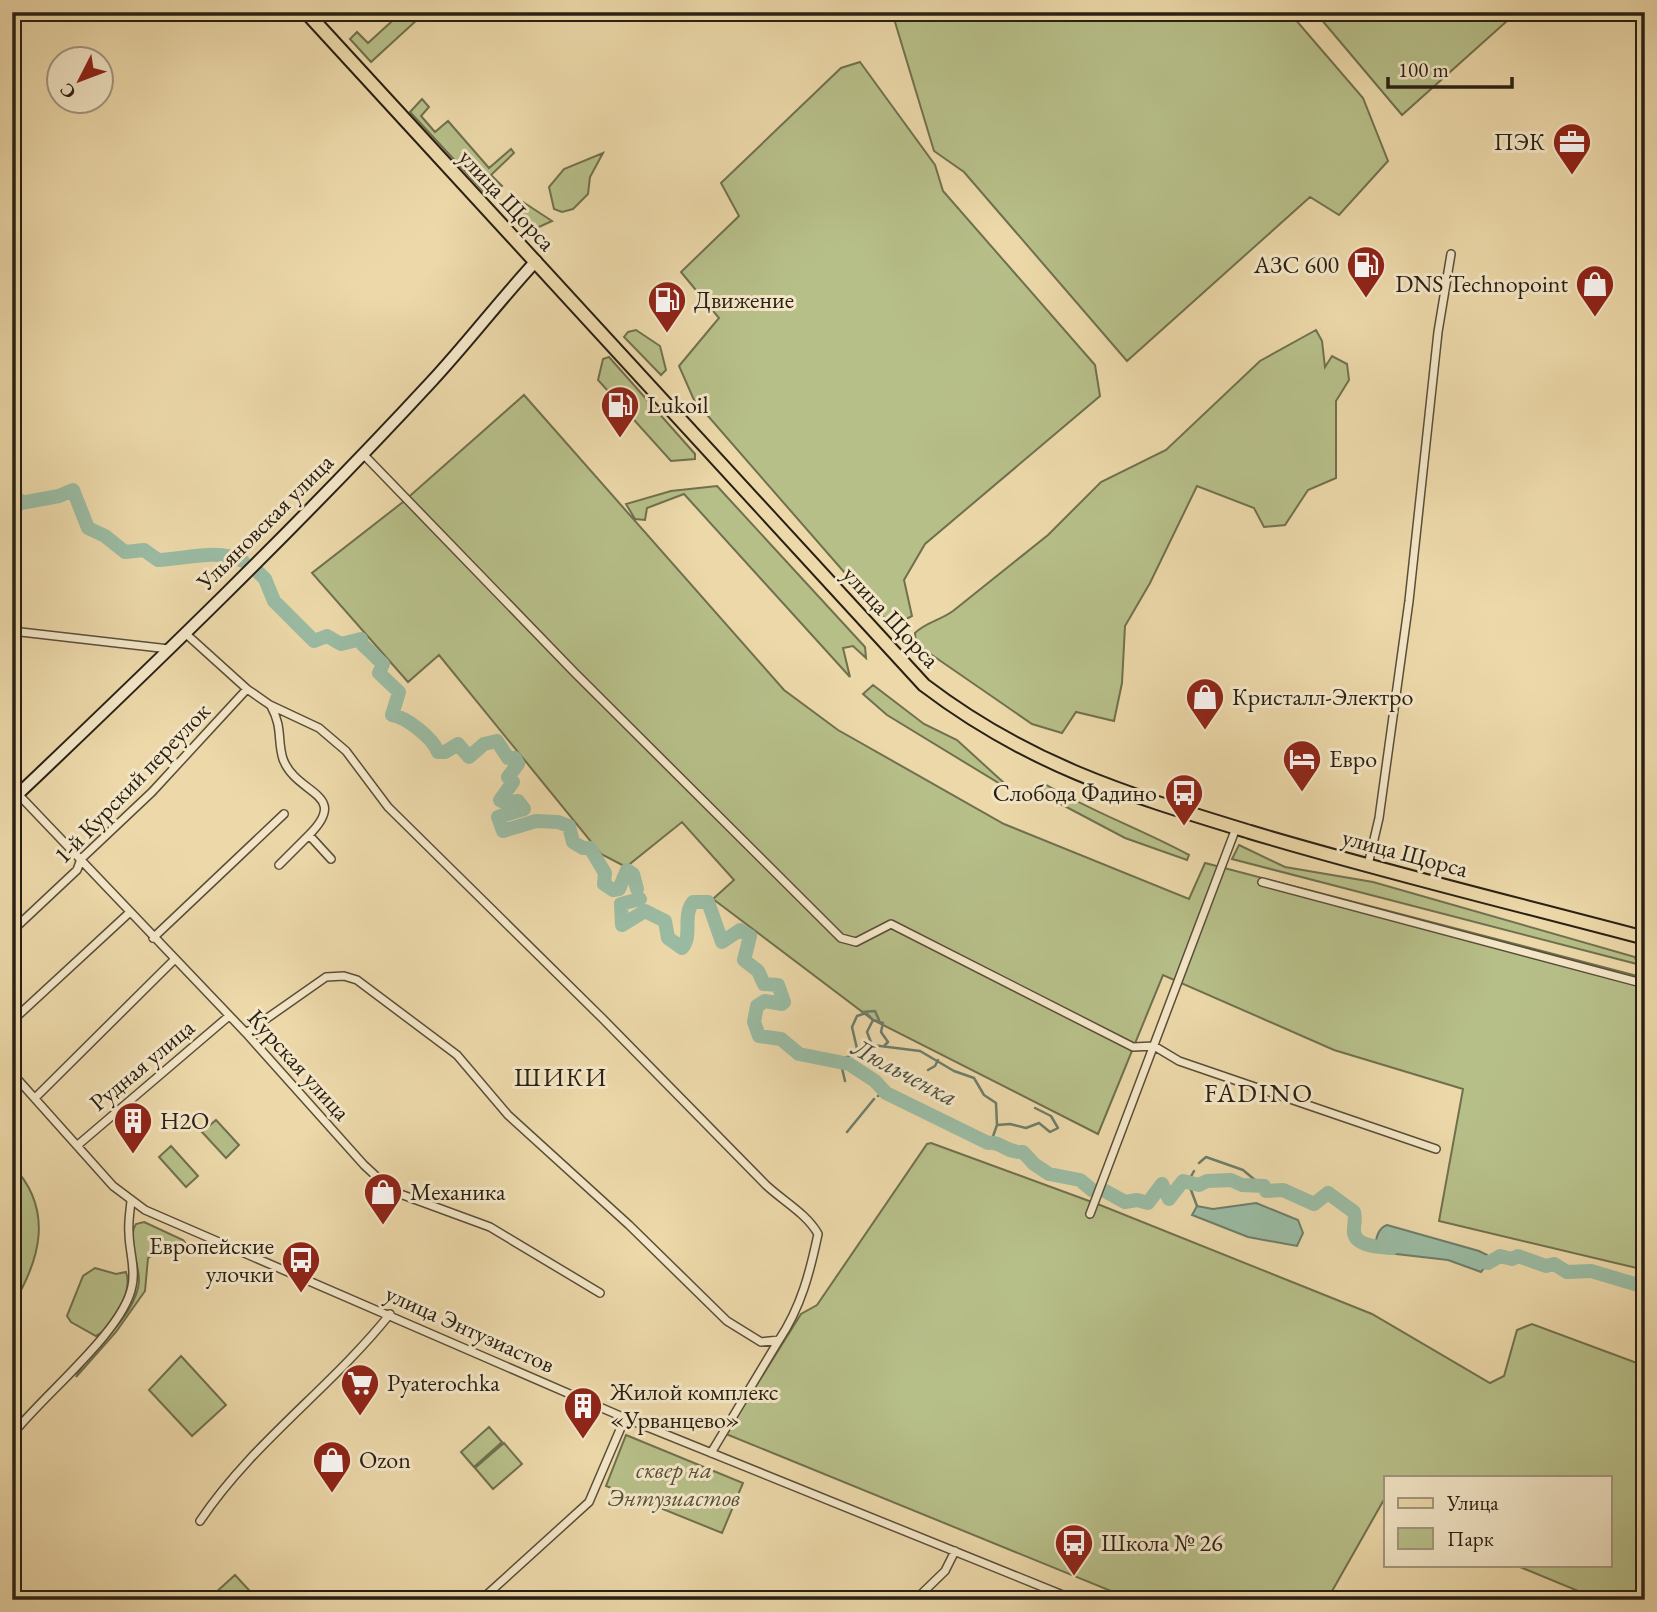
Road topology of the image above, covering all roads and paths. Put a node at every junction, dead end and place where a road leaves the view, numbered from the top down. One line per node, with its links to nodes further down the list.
1 (306, 12): 3 (main road, улица Щорса)
2 (1451, 254): 17 (street)
3 (536, 261): 4 (main road, Ульяновская улица); 12 (main road, улица Щорса)
4 (363, 454): 6 (main road, Ульяновская улица); 29 (street)
5 (12, 631): 7 (street)
6 (185, 633): 7 (main road, Ульяновская улица); 8 (street)
7 (169, 649): 10 (main road, Ульяновская улица)
8 (247, 689): 9 (street); 14 (street, 1-й Курский переулок)
9 (270, 705): 13 (street); 38 (street)
10 (15, 797): 14 (street, Курская улица)
11 (284, 814): 21 (street)
12 (1236, 828): 17 (main road, улица Щорса); 29 (street)
13 (309, 835): 15 (street); 16 (street)
14 (81, 859): 19 (street, Курская улица); 20 (street, 1-й Курский переулок)
15 (331, 859)
16 (279, 865)
17 (1368, 865): 22 (main road, улица Щорса)
18 (1262, 882): 25 (street)
19 (129, 913): 21 (street, Курская улица); 27 (street)
20 (12, 931)
21 (153, 938): 24 (street, Курская улица)
22 (1645, 938)
23 (1645, 952): 25 (street)
24 (174, 960): 26 (street, Курская улица); 31 (street)
25 (1642, 984)
26 (229, 1016): 28 (street, Курская улица); 32 (street, Рудная улица)
27 (12, 1021)
28 (246, 1033): 36 (street, Курская улица); 38 (street)
29 (1154, 1046): 33 (street); 35 (street)
30 (12, 1073): 31 (street, улица Энтузиастов)
31 (36, 1097): 32 (street, улица Энтузиастов)
32 (79, 1144): 34 (street, улица Энтузиастов)
33 (1436, 1149)
34 (131, 1201): 37 (street, улица Энтузиастов); 40 (street)
35 (1090, 1213)
36 (600, 1293)
37 (390, 1314): 39 (street, улица Энтузиастов); 42 (street)
38 (779, 1340): 41 (street)
39 (625, 1418): 41 (street, улица Энтузиастов); 44 (street)
40 (12, 1435)
41 (711, 1453): 43 (street, улица Энтузиастов)
42 (200, 1521)
43 (955, 1551): 45 (street); 46 (street, улица Энтузиастов)
44 (481, 1600)
45 (915, 1600)
46 (1075, 1600)

